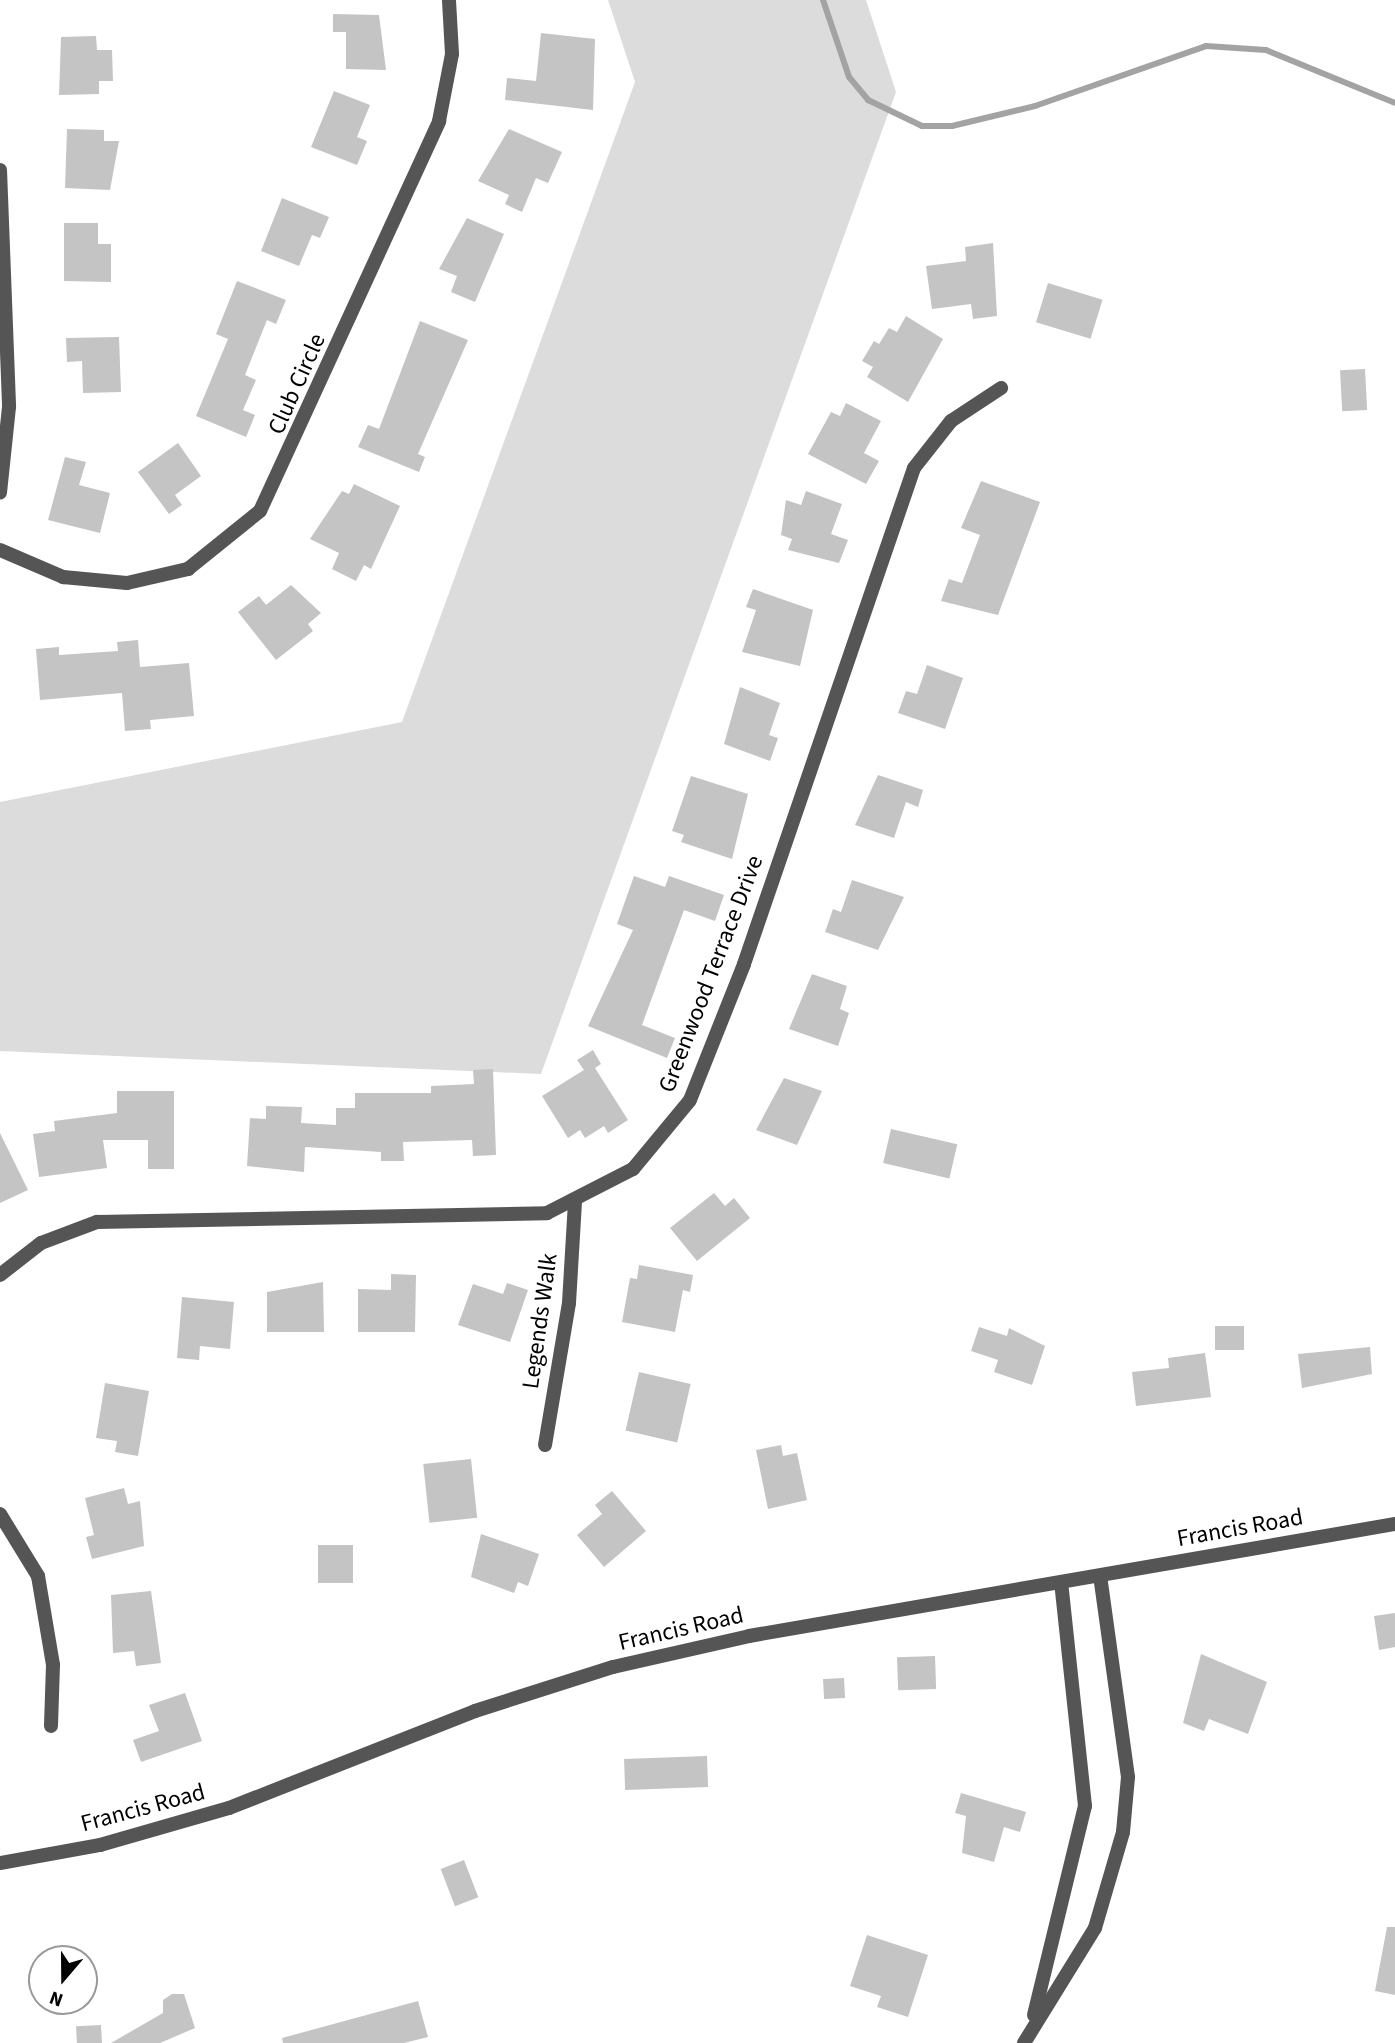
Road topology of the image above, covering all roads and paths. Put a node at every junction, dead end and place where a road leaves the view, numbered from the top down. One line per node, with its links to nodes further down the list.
1 (449, 0): 5 (street, Club Circle)
2 (0, 170): 4 (street)
3 (1002, 388): 6 (street, Greenwood Terrace Drive)
4 (0, 493)
5 (0, 550)
6 (575, 1203): 7 (street, Greenwood Terrace Drive); 8 (street, Legends Walk)
7 (0, 1275)
8 (545, 1445)
9 (0, 1514): 13 (street)
10 (1395, 1524): 11 (street, Francis Road)
11 (1100, 1577): 12 (street, Francis Road); 15 (street)
12 (1060, 1583): 14 (street, Francis Road); 15 (street)
13 (51, 1726)
14 (0, 1863)
15 (1032, 2024): 16 (street)
16 (1024, 2043)

